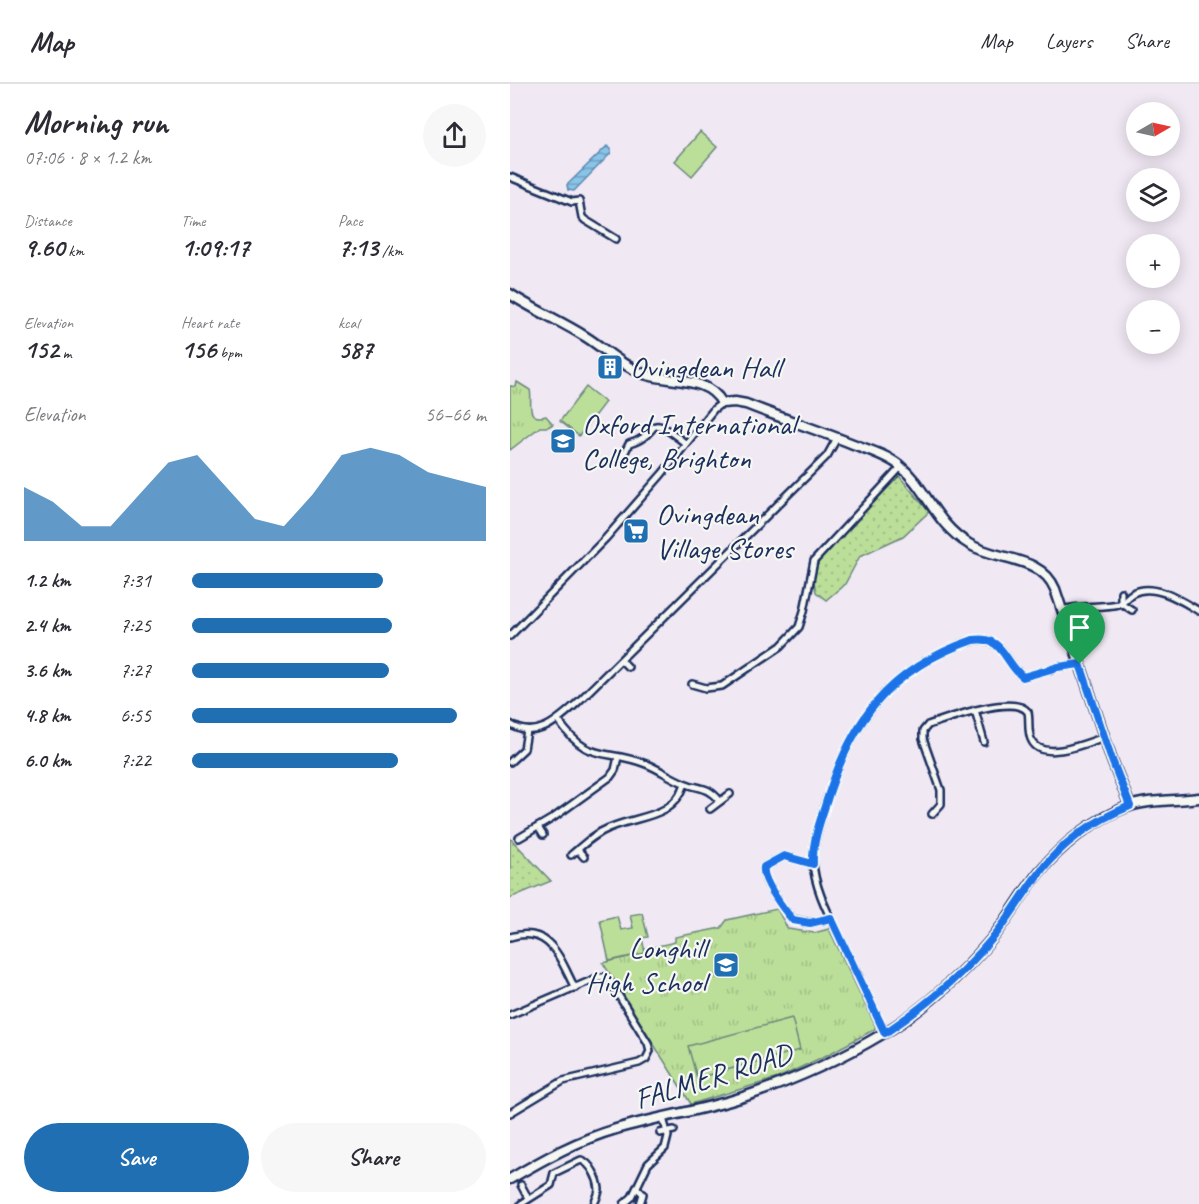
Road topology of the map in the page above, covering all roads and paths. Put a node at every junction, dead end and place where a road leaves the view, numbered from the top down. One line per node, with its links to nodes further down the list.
1 (510, 177): 2 (street)
2 (616, 239)
3 (510, 294): 4 (street)
4 (722, 404): 6 (street); 7 (street)
5 (624, 438): 8 (street)
6 (837, 438): 10 (street); 18 (street)
7 (686, 443): 8 (street); 17 (street)
8 (629, 444): 9 (street)
9 (621, 458)
10 (901, 467): 14 (street); 21 (street)
11 (1121, 592): 13 (street)
12 (1199, 602): 16 (street)
13 (1121, 603): 14 (street); 15 (street); 16 (street)
14 (1062, 610): 19 (street)
15 (1132, 610)
16 (1197, 610)
17 (510, 636)
18 (622, 661): 20 (street); 23 (street)
19 (1080, 664): 26 (street); 43 (street)
20 (628, 667)
21 (692, 684)
22 (975, 710): 26 (street); 27 (street); 36 (street)
23 (558, 720): 25 (street); 28 (street)
24 (510, 724): 25 (street)
25 (527, 731): 29 (street)
26 (1104, 737): 34 (street)
27 (984, 742)
28 (618, 757): 30 (street); 37 (street)
29 (510, 762)
30 (685, 784): 33 (street); 40 (street)
31 (730, 794): 33 (street)
32 (1199, 798): 34 (street, FALMER ROAD)
33 (720, 801): 35 (street)
34 (1130, 806): 48 (street, FALMER ROAD)
35 (710, 809)
36 (933, 814)
37 (538, 827): 38 (street); 39 (street)
38 (543, 835)
39 (519, 838)
40 (578, 850): 41 (street); 42 (street)
41 (571, 855)
42 (584, 858)
43 (813, 864): 44 (street); 44 (street)
44 (831, 918): 48 (street)
45 (510, 937): 46 (street)
46 (575, 988): 47 (street); 49 (street)
47 (510, 1015)
48 (885, 1033): 50 (street, FALMER ROAD)
49 (510, 1113)
50 (663, 1118): 52 (street); 53 (street, FALMER ROAD)
51 (674, 1130): 52 (street)
52 (663, 1132): 55 (street)
53 (510, 1179)
54 (520, 1185): 56 (street)
55 (637, 1188): 59 (street); 60 (street)
56 (528, 1198): 57 (street); 58 (street)
57 (521, 1204)
58 (594, 1204)
59 (624, 1204)
60 (640, 1204)

